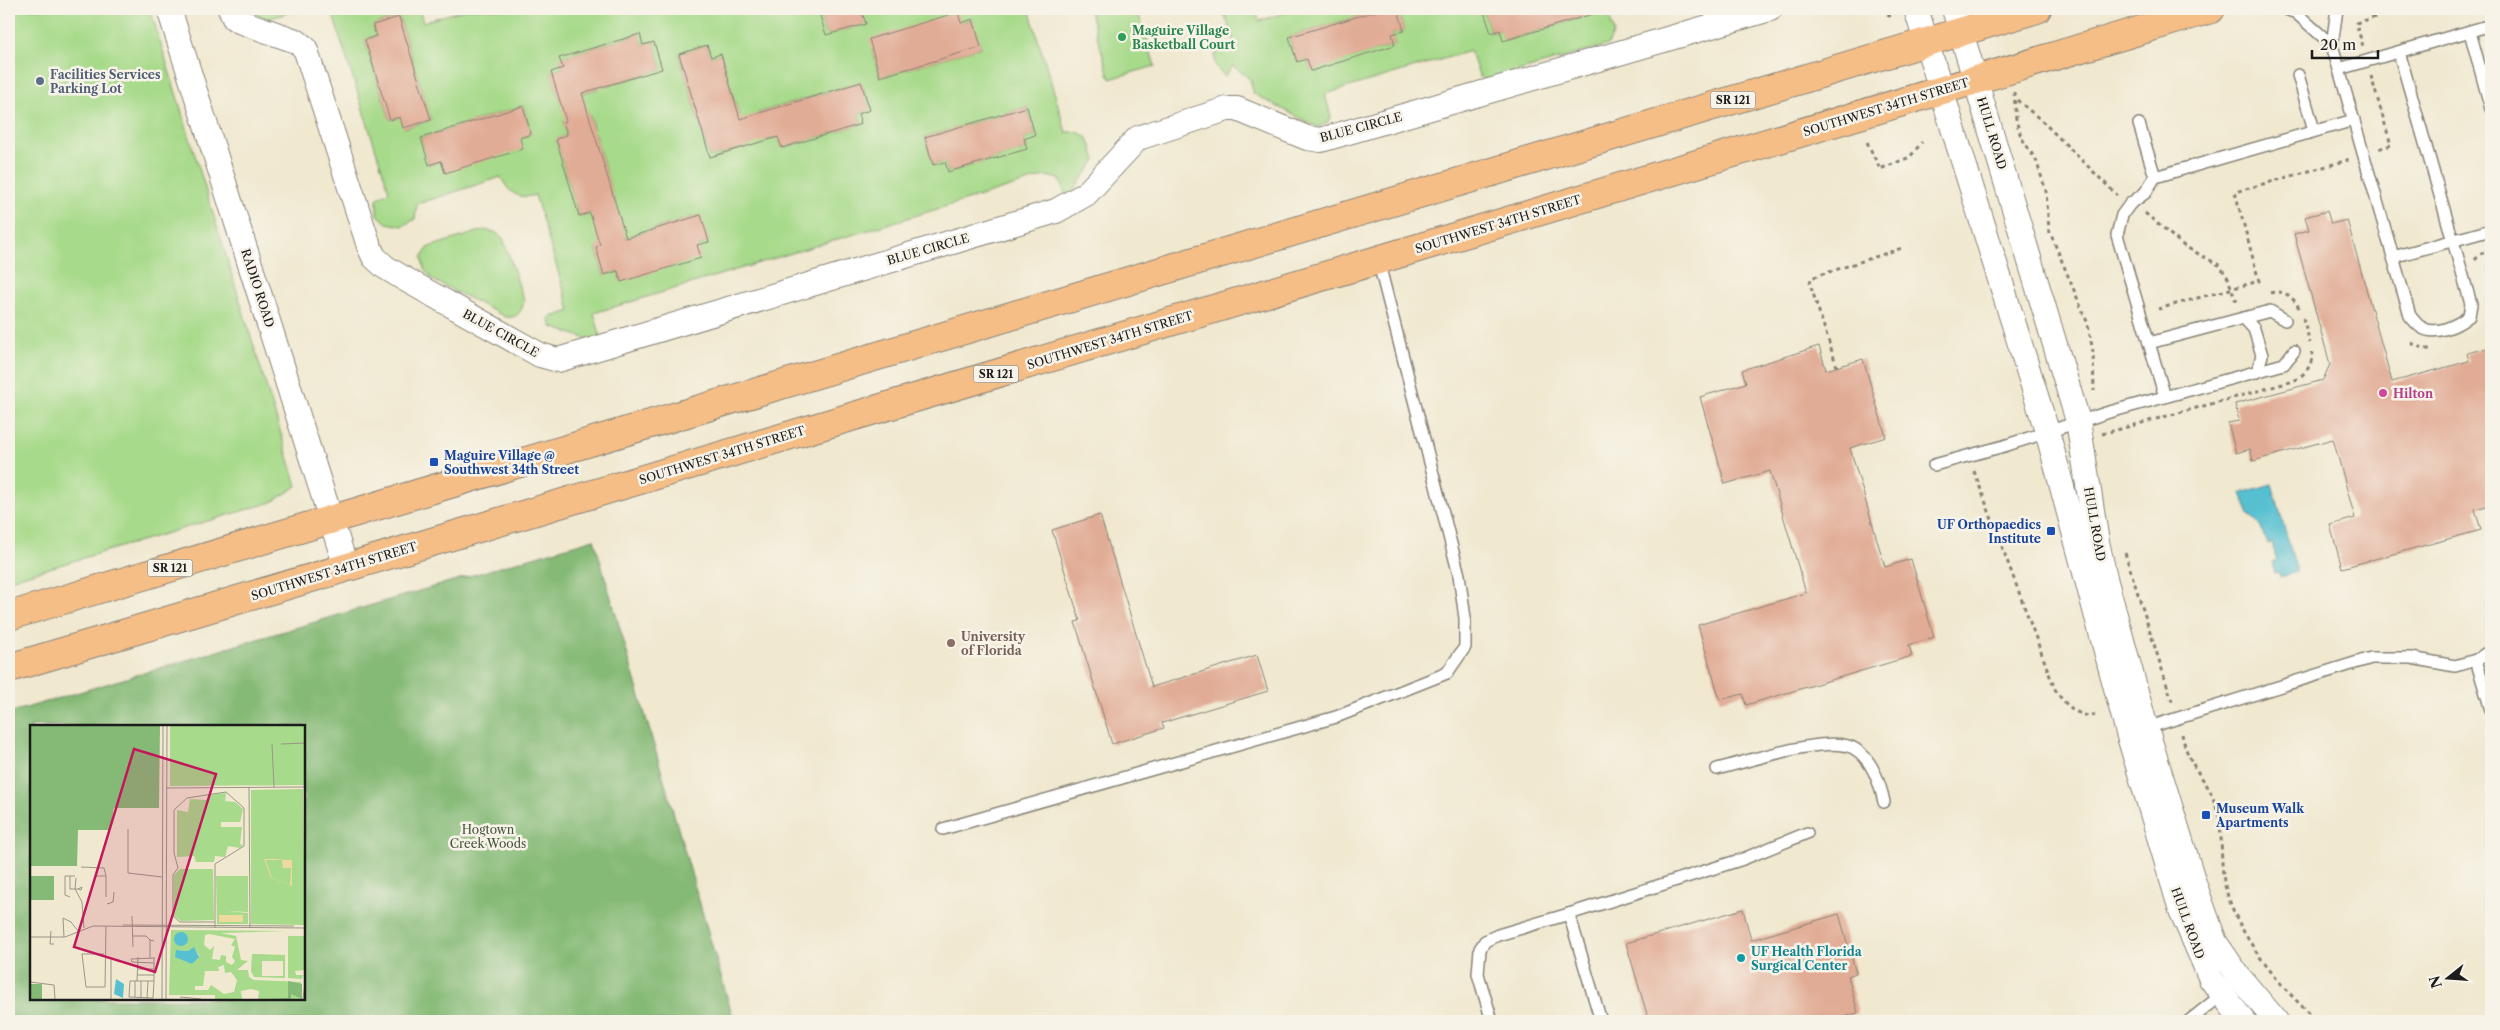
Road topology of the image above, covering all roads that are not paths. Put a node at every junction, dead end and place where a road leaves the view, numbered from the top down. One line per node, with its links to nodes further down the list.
1 (169, 9): 37 (street, RADIO ROAD)
2 (230, 9): 3 (street, BLUE CIRCLE)
3 (1770, 9)
4 (1916, 9): 12 (street, HULL ROAD)
5 (2037, 9): 9 (main road, SR 121)
6 (2211, 9): 17 (main road, SOUTHWEST 34TH STREET / SR 121)
7 (2286, 9): 13 (lane)
8 (2337, 9): 13 (lane)
9 (1958, 20): 12 (main road, SR 121); 17 (street, HULL ROAD)
10 (2491, 25): 11 (lane)
11 (2470, 32): 14 (lane); 19 (lane)
12 (1926, 42): 18 (street, HULL ROAD); 37 (main road, SR 121)
13 (2332, 45): 15 (lane)
14 (2399, 52): 15 (lane); 25 (lane)
15 (2339, 69): 20 (lane)
16 (2298, 75): 22 (lane)
17 (1976, 80): 18 (main road, SOUTHWEST 34TH STREET / SR 121); 34 (street, HULL ROAD)
18 (1942, 90): 27 (main road, SOUTHWEST 34TH STREET / SR 121); 35 (street, HULL ROAD)
19 (2491, 109)
20 (2354, 120): 22 (lane); 26 (lane)
21 (2139, 124): 23 (lane)
22 (2314, 130): 23 (lane)
23 (2155, 177): 30 (lane)
24 (2491, 230): 25 (lane)
25 (2454, 241): 26 (lane); 26 (lane)
26 (2393, 257)
27 (1378, 260): 38 (main road, SOUTHWEST 34TH STREET / SR 121); 47 (lane)
28 (2244, 318): 29 (lane); 30 (lane); 32 (lane)
29 (2285, 320)
30 (2149, 343): 33 (lane)
31 (2294, 350): 32 (lane)
32 (2256, 372): 33 (lane)
33 (2165, 397): 34 (lane)
34 (2078, 421): 35 (lane); 44 (street, HULL ROAD)
35 (2047, 431): 36 (lane); 44 (street, HULL ROAD)
36 (1934, 465)
37 (332, 520): 38 (street, RADIO ROAD); 39 (main road, SR 121)
38 (346, 568): 42 (main road, SOUTHWEST 34TH STREET / SR 121)
39 (9, 616)
40 (2491, 650): 41 (lane)
41 (2476, 660): 43 (lane); 44 (lane)
42 (9, 668)
43 (2491, 710)
44 (2132, 732): 50 (street, HULL ROAD); 51 (street, HULL ROAD)
45 (1717, 769): 46 (lane)
46 (1884, 802)
47 (943, 829)
48 (1807, 833): 49 (lane)
49 (1569, 914): 52 (lane); 53 (lane)
50 (2243, 982): 51 (lane); 56 (street, HULL ROAD)
51 (2222, 994): 54 (lane); 55 (street, HULL ROAD)
52 (1492, 1021)
53 (1601, 1021)
54 (2189, 1021)
55 (2243, 1021)
56 (2276, 1021)

